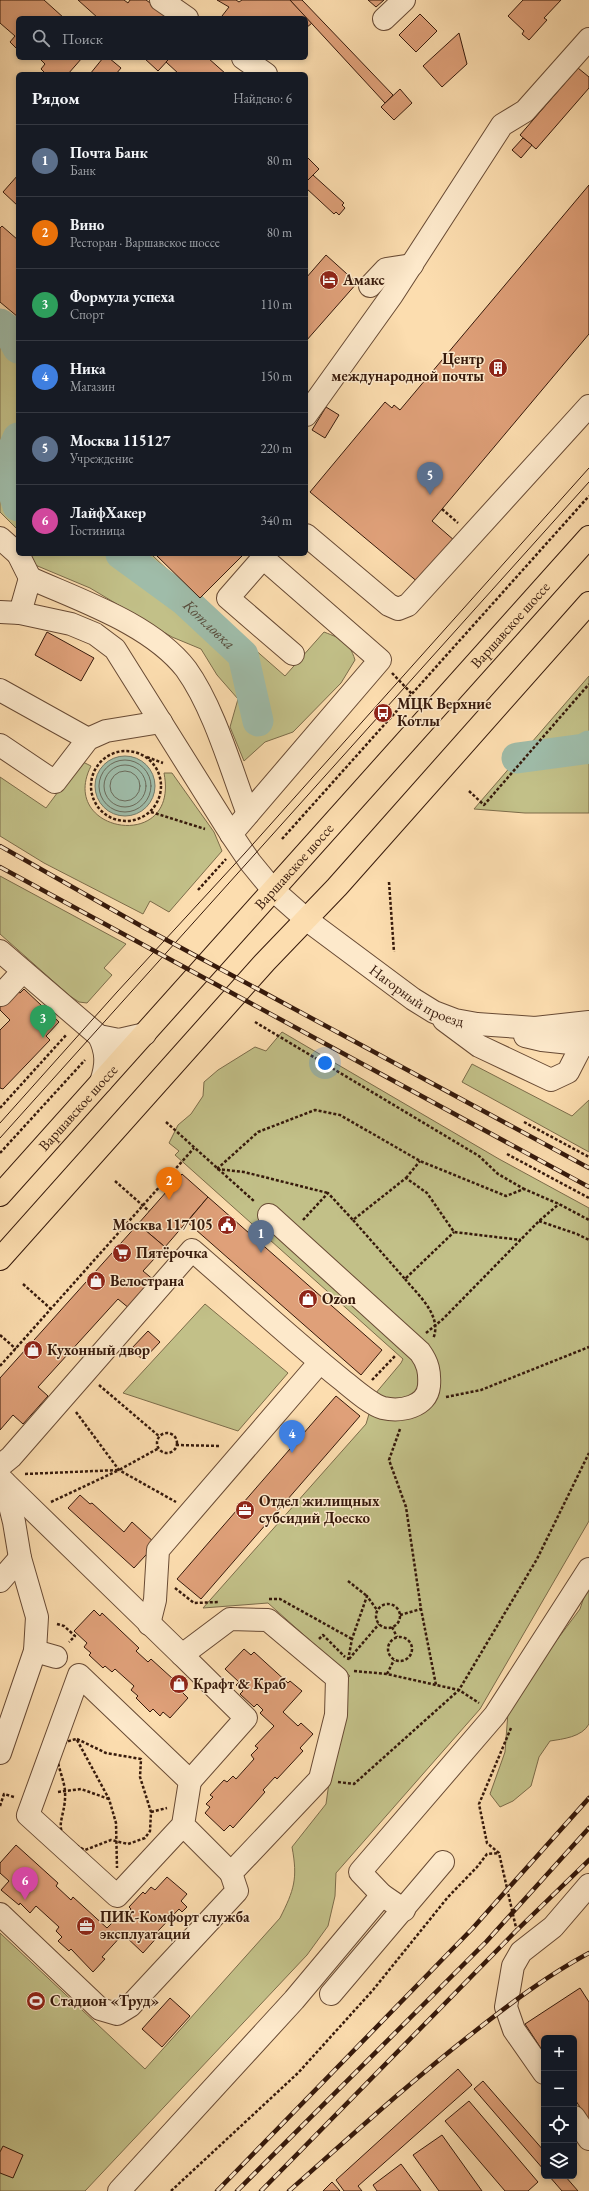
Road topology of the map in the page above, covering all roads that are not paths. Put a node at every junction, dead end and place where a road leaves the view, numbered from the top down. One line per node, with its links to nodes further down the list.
1 (161, 0): 3 (street)
2 (404, 0): 4 (street)
3 (184, 16)
4 (384, 19)
5 (589, 39): 8 (street)
6 (246, 60): 7 (street)
7 (263, 72)
8 (412, 265): 9 (street); 11 (street)
9 (370, 286)
10 (589, 406): 12 (street)
11 (308, 412)
12 (308, 537)
13 (589, 537): 28 (main road, Варшавское шоссе)
14 (0, 538): 15 (street)
15 (16, 552)
16 (19, 556): 18 (street)
17 (264, 556): 21 (street); 26 (street)
18 (30, 578): 20 (street); 26 (street)
19 (589, 603): 29 (main road)
20 (10, 613): 23 (street, Нагорный проезд)
21 (293, 654)
22 (0, 690): 24 (street)
23 (161, 722): 24 (street); 27 (street, Нагорный проезд)
24 (88, 739): 25 (street)
25 (0, 745)
26 (248, 814): 27 (street)
27 (221, 833): 28 (street, Нагорный проезд)
28 (273, 890): 29 (street, Нагорный проезд); 36 (main road, Варшавское шоссе)
29 (307, 920): 33 (street, Нагорный проезд); 42 (main road)
30 (0, 951): 31 (street)
31 (23, 971): 32 (street); 37 (street)
32 (1, 995)
33 (434, 1012): 35 (street, Нагорный проезд); 38 (street)
34 (589, 1022): 35 (street, Нагорный проезд)
35 (503, 1025): 38 (street)
36 (145, 1034): 37 (street); 39 (main road, Варшавское шоссе)
37 (100, 1039): 39 (street)
38 (587, 1040)
39 (101, 1082): 40 (main road, Варшавское шоссе)
40 (0, 1195)
41 (269, 1215): 43 (street)
42 (0, 1259)
43 (320, 1362): 44 (street); 48 (street)
44 (1, 1475): 45 (street); 48 (street)
45 (20, 1558): 47 (street); 49 (street)
46 (589, 1570): 58 (street)
47 (0, 1581)
48 (149, 1624): 51 (street)
49 (35, 1651): 50 (street); 52 (street)
50 (61, 1651)
51 (182, 1655): 53 (street); 56 (street)
52 (0, 1753)
53 (190, 1781): 54 (street); 54 (street)
54 (184, 1825): 56 (street)
55 (443, 1862): 59 (street)
56 (231, 1873): 60 (street)
57 (589, 1886): 62 (street)
58 (382, 1895): 59 (street); 65 (street)
59 (404, 1910): 61 (street)
60 (0, 1914)
61 (331, 1994)
62 (543, 2071)
63 (577, 2121): 64 (street)
64 (589, 2138)
65 (120, 2191)

